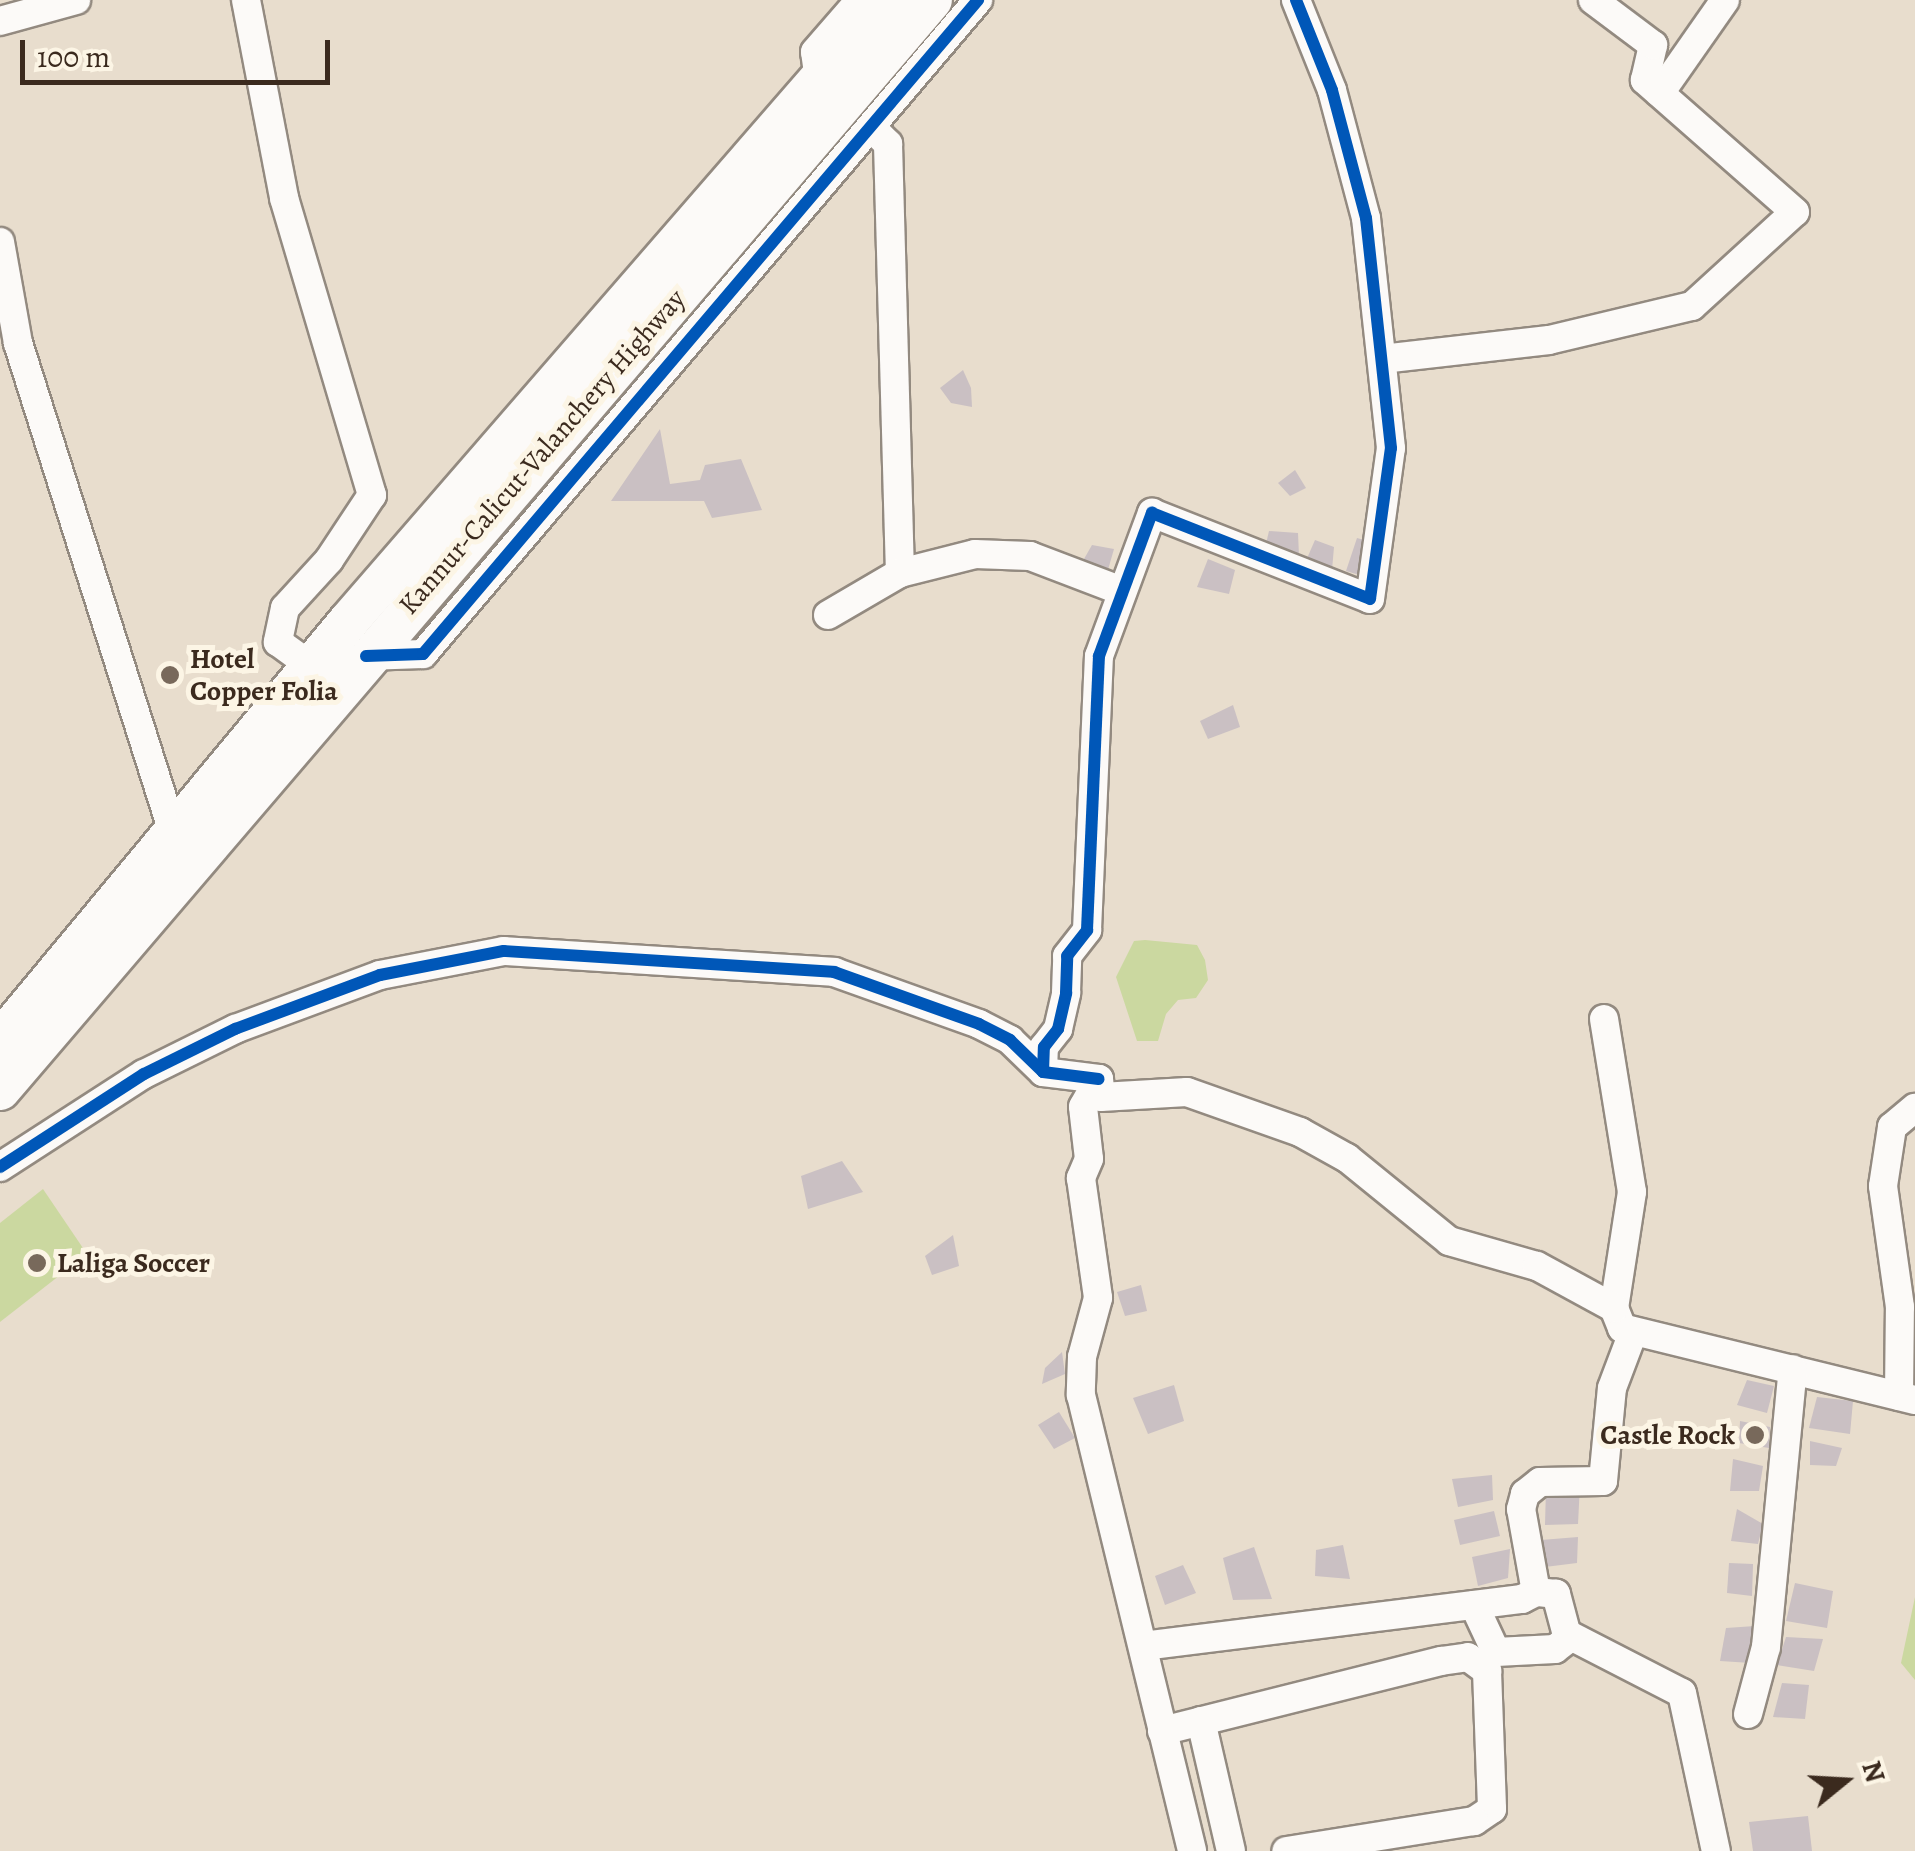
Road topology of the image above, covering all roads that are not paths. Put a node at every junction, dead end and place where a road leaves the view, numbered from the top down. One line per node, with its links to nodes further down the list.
1 (76, 0): 10 (street)
2 (246, 0): 20 (street)
3 (860, 0): 11 (street)
4 (888, 0): 11 (highway, Kannur-Calicut-Valanchery Highway)
5 (932, 0): 19 (highway, Kannur-Calicut-Valanchery Highway)
6 (978, 0): 13 (street)
7 (1296, 0): 15 (street)
8 (1594, 0): 12 (street)
9 (1719, 4): 12 (street)
10 (0, 21)
11 (819, 80): 20 (highway, Kannur-Calicut-Valanchery Highway)
12 (1660, 94): 15 (street)
13 (872, 128): 16 (street); 19 (street)
14 (0, 242): 21 (street)
15 (1382, 359): 17 (street)
16 (900, 573): 17 (street); 18 (street)
17 (1122, 591): 24 (street)
18 (828, 615)
19 (366, 656): 26 (highway, Kannur-Calicut-Valanchery Highway)
20 (311, 666): 21 (highway, Kannur-Calicut-Valanchery Highway)
21 (173, 832): 23 (highway, Kannur-Calicut-Valanchery Highway)
22 (1604, 1019): 29 (street)
23 (0, 1041)
24 (1043, 1072): 25 (street); 28 (street)
25 (1099, 1079): 29 (street); 36 (street)
26 (0, 1090)
27 (1915, 1108): 32 (street)
28 (0, 1167)
29 (1614, 1308): 30 (street)
30 (1632, 1336): 31 (street); 33 (street)
31 (1793, 1370): 32 (street); 37 (street)
32 (1907, 1398)
33 (1536, 1592): 34 (street); 35 (street)
34 (1474, 1605): 35 (street); 36 (street)
35 (1566, 1634): 43 (street)
36 (1142, 1646): 39 (street)
37 (1748, 1714)
38 (1201, 1721): 39 (street); 41 (street); 42 (street)
39 (1162, 1731): 40 (street)
40 (1192, 1851)
41 (1231, 1851)
42 (1286, 1851)
43 (1716, 1851)

